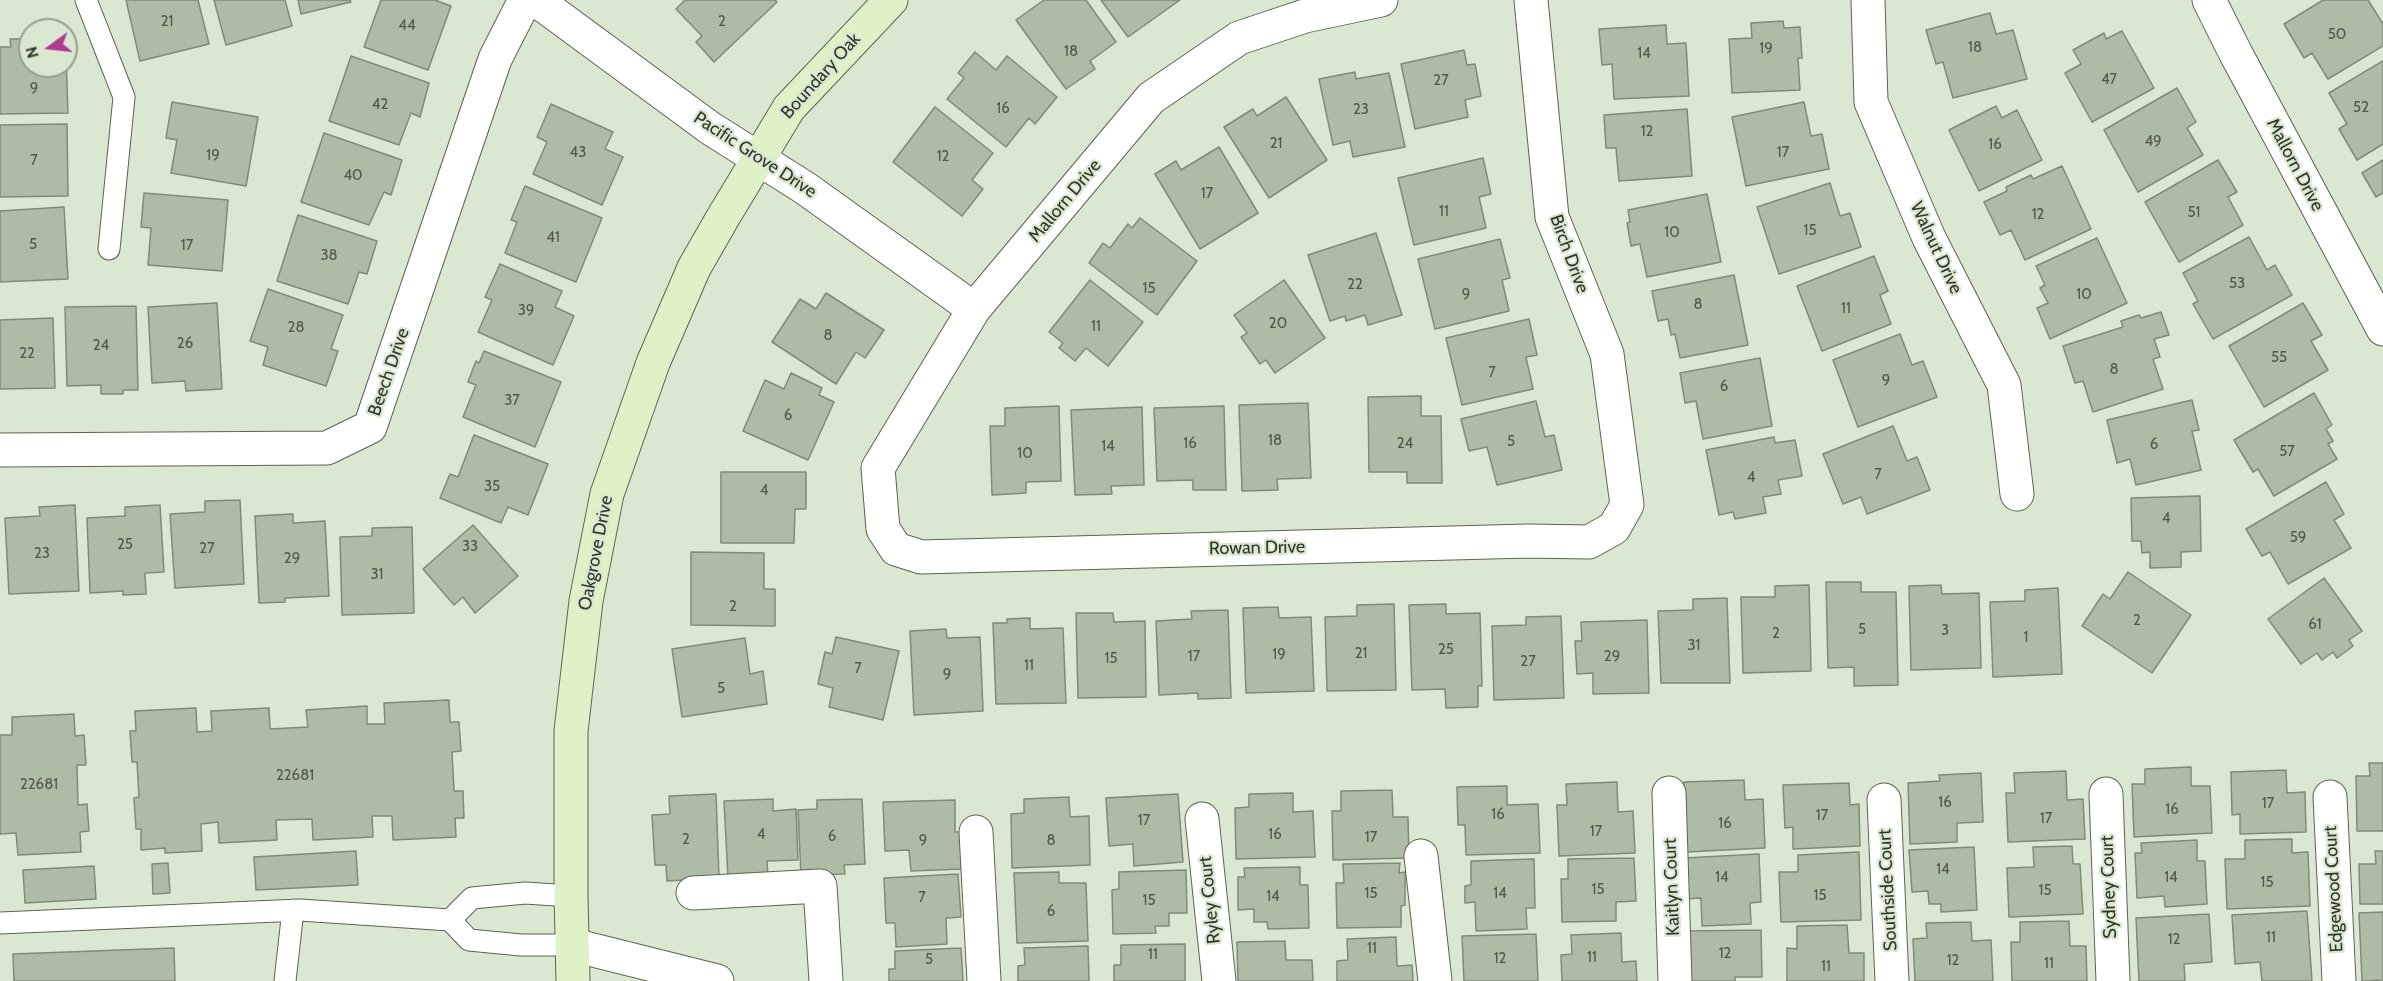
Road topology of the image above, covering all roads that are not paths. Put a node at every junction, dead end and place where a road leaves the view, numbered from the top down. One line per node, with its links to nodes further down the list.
1 (86, 0): 10 (lane)
2 (525, 0): 13 (street, Beech Drive)
3 (536, 0): 9 (street, Pacific Grove Drive)
4 (891, 0): 9 (street, Boundary Oak)
5 (1381, 0): 11 (street, Mallorn Drive)
6 (1531, 0): 15 (street, Birch Drive)
7 (1868, 0): 14 (street, Walnut Drive)
8 (2209, 0): 12 (street, Mallorn Drive)
9 (758, 158): 11 (street, Pacific Grove Drive); 25 (street, Oakgrove Drive)
10 (109, 249)
11 (974, 309): 16 (street, Mallorn Drive)
12 (2383, 329)
13 (0, 450)
14 (2017, 494)
15 (1627, 504): 16 (street, Rowan Drive)
16 (883, 529)
17 (1669, 793): 37 (street, Kaitlyn Court)
18 (2106, 794): 39 (street, Sydney Court)
19 (2330, 796): 40 (street, Edgewood Court)
20 (1884, 800): 38 (street, Southside Court)
21 (1202, 819): 35 (street, Ryley Court)
22 (976, 832): 34 (street)
23 (1421, 856): 36 (street)
24 (693, 893): 33 (street)
25 (571, 896): 27 (lane); 29 (street, Oakgrove Drive)
26 (293, 910): 27 (lane); 28 (lane); 30 (lane)
27 (450, 920): 29 (lane)
28 (0, 923)
29 (573, 945): 31 (street, Oakgrove Drive); 32 (street)
30 (285, 981)
31 (573, 981)
32 (717, 981)
33 (826, 981)
34 (984, 981)
35 (1219, 981)
36 (1435, 981)
37 (1675, 981)
38 (1892, 981)
39 (2113, 981)
40 (2339, 981)

